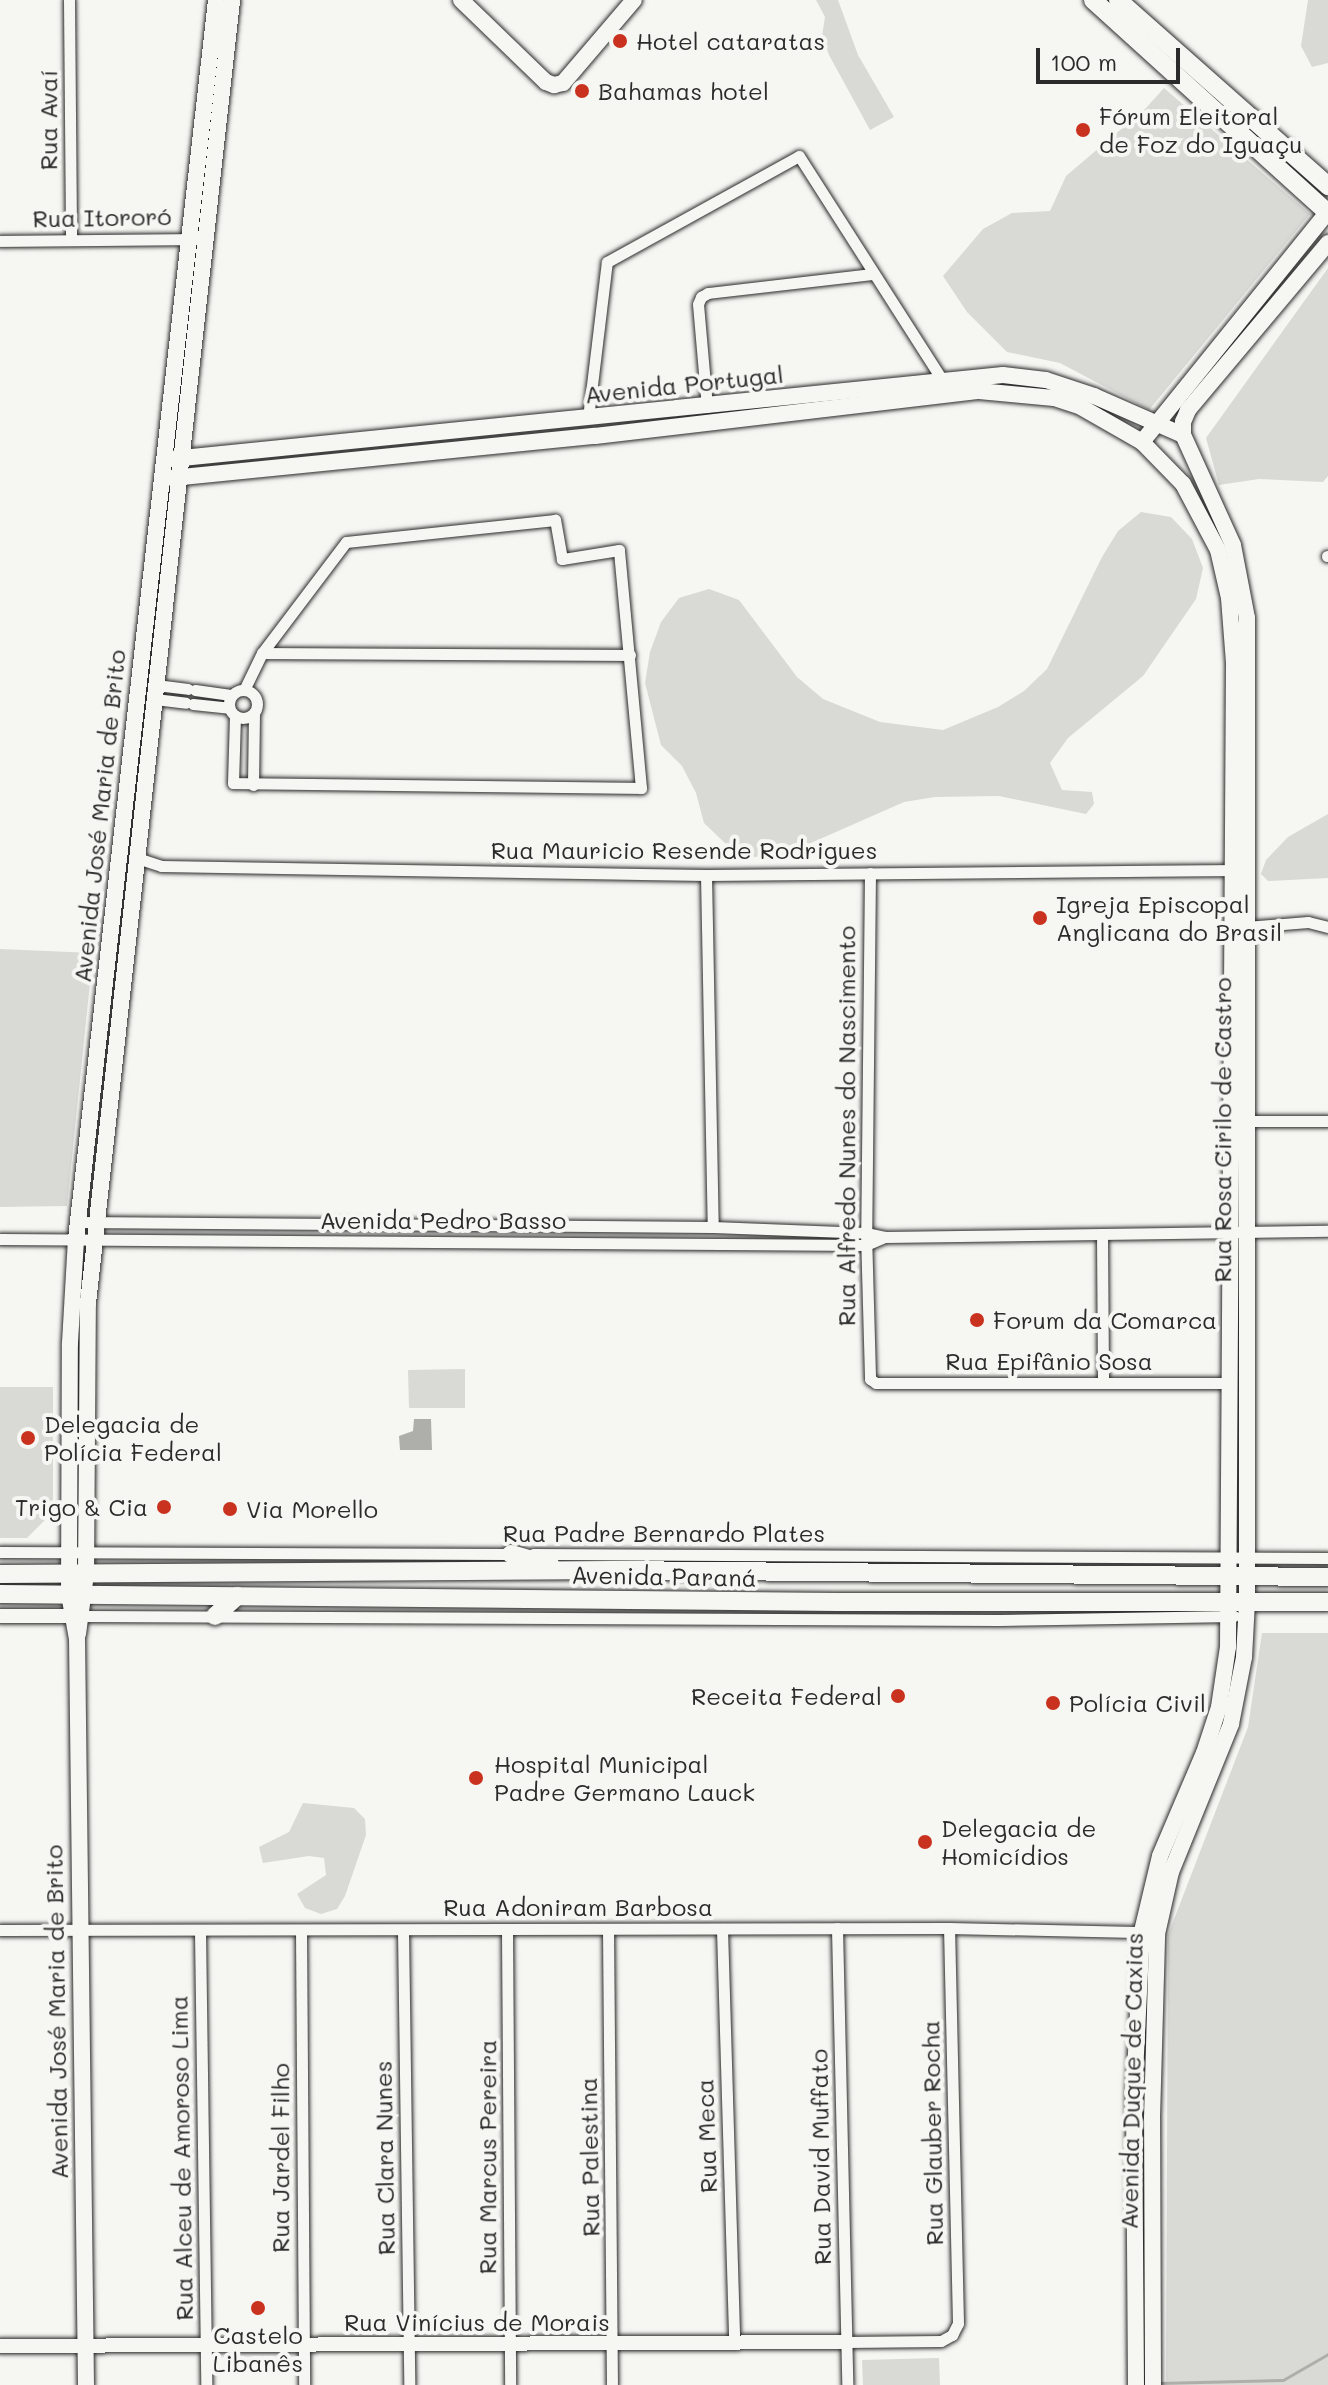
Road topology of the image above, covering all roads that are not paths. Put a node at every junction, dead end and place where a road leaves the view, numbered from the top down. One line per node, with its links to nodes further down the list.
1 (69, 0): 10 (street, Rua Avaí)
2 (216, 0): 11 (main road, Avenida José Maria de Brito)
3 (232, 0): 11 (main road, Avenida José Maria de Brito)
4 (461, 0): 5 (main road)
5 (634, 0)
6 (1093, 0): 9 (main road)
7 (1118, 0): 8 (main road)
8 (1328, 186)
9 (1328, 213): 18 (main road)
10 (71, 239): 11 (street, Rua Itororó); 12 (street, Rua Itororó)
11 (196, 239): 21 (main road, Avenida José Maria de Brito); 22 (main road, Avenida José Maria de Brito)
12 (0, 241)
13 (1328, 243): 19 (main road)
14 (871, 274): 15 (street); 16 (street); 17 (street)
15 (942, 380): 16 (main road, Avenida Portugal); 18 (main road, Avenida Portugal)
16 (707, 407): 17 (main road, Avenida Portugal)
17 (588, 418): 22 (main road, Avenida Portugal)
18 (1154, 426): 19 (main road, Avenida Portugal); 20 (main road)
19 (1183, 435): 25 (main road)
20 (1142, 442): 24 (main road, Avenida Portugal); 25 (main road, Avenida Portugal)
21 (163, 457): 22 (main road, Avenida Portugal); 23 (main road, Avenida José Maria de Brito)
22 (181, 460): 24 (main road, Avenida José Maria de Brito)
23 (160, 476): 24 (main road, Avenida Portugal); 46 (main road, Avenida José Maria de Brito)
24 (179, 478): 30 (main road, Avenida José Maria de Brito)
25 (1226, 548): 37 (main road)
26 (262, 653): 27 (street); 27 (street); 29 (street)
27 (630, 655): 35 (street)
28 (194, 690): 30 (street); 31 (street); 32 (street)
29 (244, 690): 31 (street); 34 (street)
30 (156, 692): 32 (street); 36 (main road, Avenida José Maria de Brito)
31 (231, 695): 33 (street)
32 (192, 704): 33 (street)
33 (232, 712): 34 (street); 35 (street)
34 (254, 713): 35 (street)
35 (253, 785)
36 (137, 858): 39 (street, Rua Mauricio Resende Rodrigues); 49 (main road, Avenida José Maria de Brito)
37 (1239, 870): 38 (street, Rua Mauricio Resende Rodrigues); 40 (main road, Rua Rosa Cirilo de Castro); 42 (main road)
38 (870, 873): 39 (street, Rua Mauricio Resende Rodrigues); 53 (street, Rua Alfredo Nunes do Nascimento)
39 (706, 875): 45 (street)
40 (1246, 927): 41 (street); 42 (main road, Rua Rosa Cirilo de Castro)
41 (1328, 927)
42 (1238, 1085): 43 (main road)
43 (1238, 1120): 44 (street); 47 (main road); 50 (main road, Rua Rosa Cirilo de Castro)
44 (1328, 1121)
45 (713, 1227): 49 (street, Avenida Pedro Basso); 53 (street, Avenida Pedro Basso)
46 (77, 1230): 49 (street, Avenida Pedro Basso); 49 (street, Avenida Pedro Basso); 52 (street, Avenida Pedro Basso); 57 (main road, Avenida José Maria de Brito)
47 (1229, 1231): 50 (street, Avenida Pedro Basso); 51 (street, Avenida Pedro Basso); 56 (main road)
48 (1328, 1231): 50 (street, Avenida Pedro Basso)
49 (96, 1232): 53 (street, Avenida Pedro Basso); 58 (main road, Avenida José Maria de Brito)
50 (1247, 1232): 63 (main road, Rua Rosa Cirilo de Castro)
51 (1102, 1234): 53 (street, Avenida Pedro Basso); 55 (street)
52 (0, 1239)
53 (866, 1239): 54 (street, Rua Alfredo Nunes do Nascimento)
54 (870, 1379): 55 (street, Rua Epifânio Sosa)
55 (1103, 1383): 56 (street, Rua Epifânio Sosa)
56 (1229, 1383): 63 (main road)
57 (68, 1400): 58 (main road); 60 (main road, Avenida José Maria de Brito)
58 (88, 1404): 60 (main road, Avenida José Maria de Brito)
59 (0, 1552): 60 (street, Rua Padre Bernardo Plates)
60 (77, 1552): 61 (street, Rua Padre Bernardo Plates); 68 (main road, Avenida José Maria de Brito)
61 (511, 1554): 63 (street, Rua Padre Bernardo Plates); 65 (main road)
62 (1328, 1558): 63 (street, Rua Padre Bernardo Plates)
63 (1238, 1567): 66 (main road, Avenida Paraná); 69 (main road, Avenida Paraná); 77 (main road, Rua Rosa Cirilo de Castro)
64 (612, 1570): 65 (main road, Avenida Paraná); 66 (main road, Avenida Paraná); 73 (main road)
65 (576, 1571): 68 (main road, Avenida Paraná)
66 (647, 1571): 74 (main road)
67 (0, 1574): 68 (main road, Avenida Paraná)
68 (77, 1574): 71 (main road, Avenida José Maria de Brito)
69 (1328, 1577)
70 (0, 1594): 71 (main road, Avenida Paraná)
71 (77, 1594): 72 (main road, Avenida Paraná); 79 (main road, Avenida José Maria de Brito)
72 (237, 1596): 73 (main road, Avenida Paraná); 80 (main road)
73 (612, 1600): 74 (main road, Avenida Paraná)
74 (646, 1600): 75 (main road, Avenida Paraná)
75 (1084, 1601): 77 (main road, Avenida Paraná); 81 (main road)
76 (1328, 1602): 77 (main road, Avenida Paraná)
77 (1238, 1609): 81 (street); 92 (main road, Avenida Duque de Caxias)
78 (0, 1616): 79 (street)
79 (77, 1616): 80 (street); 87 (main road, Avenida José Maria de Brito)
80 (215, 1616): 81 (street)
81 (1068, 1619)
82 (837, 1928): 83 (street, Rua Adoniram Barbosa); 85 (street, Rua Adoniram Barbosa); 94 (street, Rua David Muffato)
83 (949, 1928): 92 (street, Rua Adoniram Barbosa); 93 (street, Rua Glauber Rocha)
84 (608, 1929): 85 (street, Rua Adoniram Barbosa); 90 (street, Rua Adoniram Barbosa); 99 (street, Rua Palestina)
85 (722, 1929): 96 (street, Rua Meca)
86 (0, 1930): 87 (street, Rua Adoniram Barbosa)
87 (79, 1930): 91 (street, Rua Adoniram Barbosa); 100 (main road, Avenida José Maria de Brito)
88 (301, 1930): 89 (street, Rua Adoniram Barbosa); 91 (street, Rua Adoniram Barbosa); 97 (street, Rua Jardel Filho)
89 (403, 1930): 90 (street, Rua Adoniram Barbosa); 98 (street, Rua Clara Nunes)
90 (507, 1930): 95 (street, Rua Marcus Pereira)
91 (200, 1931): 101 (street, Rua Alceu de Amoroso Lima)
92 (1150, 1932): 110 (main road, Avenida Duque de Caxias); 111 (main road, Avenida Duque de Caxias)
93 (952, 2335): 94 (street, Rua Vinícius de Morais)
94 (846, 2342): 96 (street, Rua Vinícius de Morais); 109 (street, Rua David Muffato)
95 (511, 2343): 98 (street, Rua Vinícius de Morais); 99 (street, Rua Vinícius de Morais); 107 (street, Rua Marcus Pereira)
96 (734, 2343): 99 (street, Rua Vinícius de Morais)
97 (303, 2344): 98 (street, Rua Vinícius de Morais); 101 (street, Rua Vinícius de Morais); 105 (street, Rua Jardel Filho)
98 (409, 2344): 106 (street, Rua Clara Nunes)
99 (613, 2344): 108 (street, Rua Palestina)
100 (85, 2345): 101 (street, Rua Vinícius de Morais); 102 (street, Rua Vinícius de Morais); 103 (main road, Avenida José Maria de Brito)
101 (205, 2345): 104 (street, Rua Alceu de Amoroso Lima)
102 (0, 2346)
103 (86, 2385)
104 (206, 2385)
105 (304, 2385)
106 (409, 2385)
107 (510, 2385)
108 (612, 2385)
109 (847, 2385)
110 (1136, 2385)
111 (1153, 2385)

